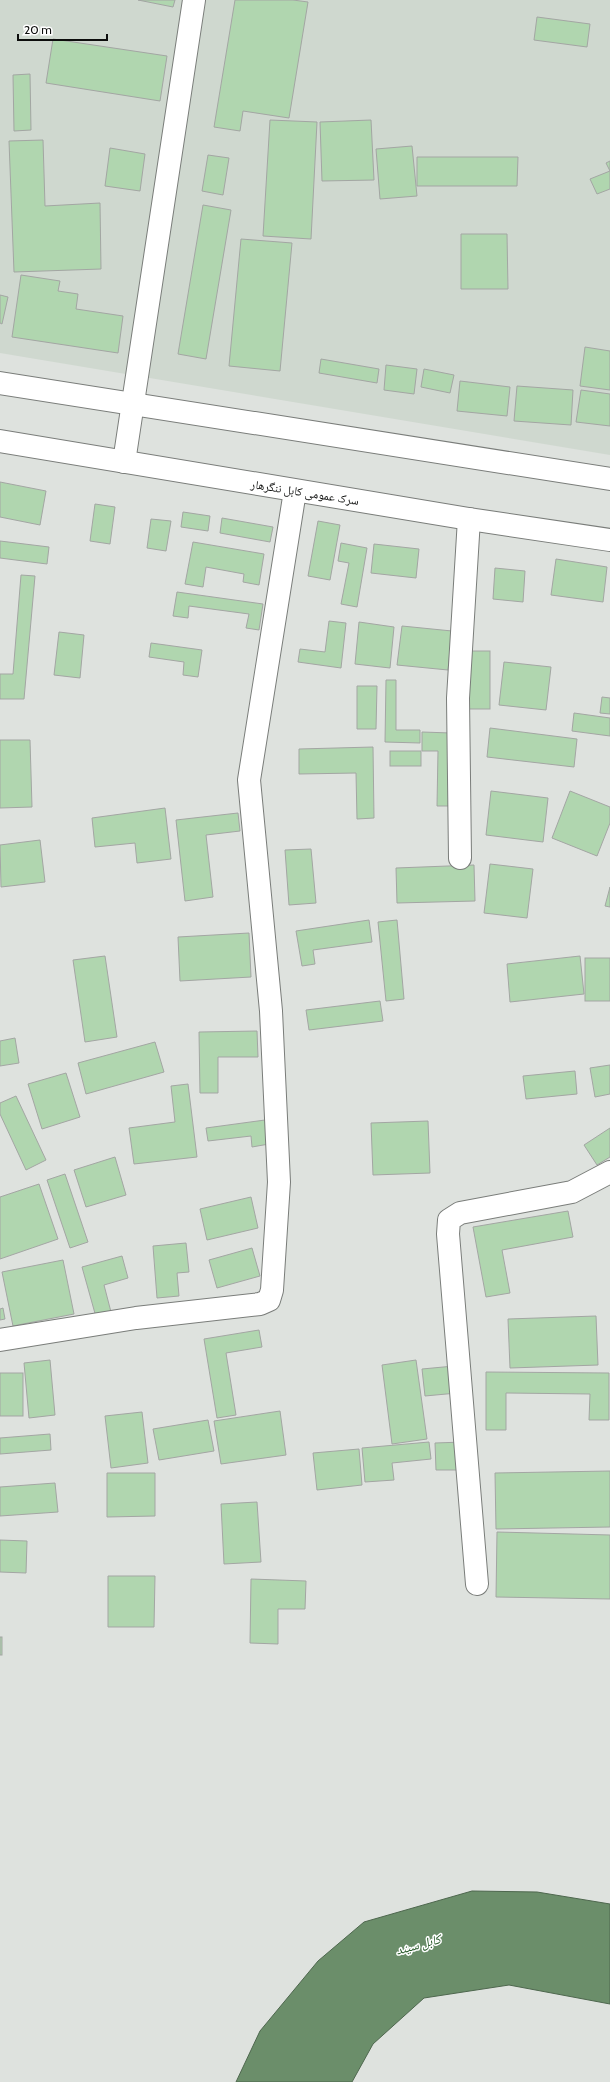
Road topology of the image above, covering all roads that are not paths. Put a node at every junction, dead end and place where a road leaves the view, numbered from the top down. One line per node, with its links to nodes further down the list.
1 (194, 0): 3 (main road)
2 (0, 383): 3 (main road)
3 (132, 405): 5 (main road); 6 (main road)
4 (0, 441): 5 (main road, سرک عمومی کابل ننگرهار)
5 (124, 462): 7 (main road, سرک عمومی کابل ننگرهار)
6 (610, 479)
7 (295, 491): 8 (main road, سرک عمومی کابل ننگرهار); 12 (main road)
8 (469, 520): 9 (main road, سرک عمومی کابل ننگرهار); 10 (main road)
9 (610, 540)
10 (460, 858)
11 (610, 1172): 13 (main road)
12 (0, 1340)
13 (477, 1584)

